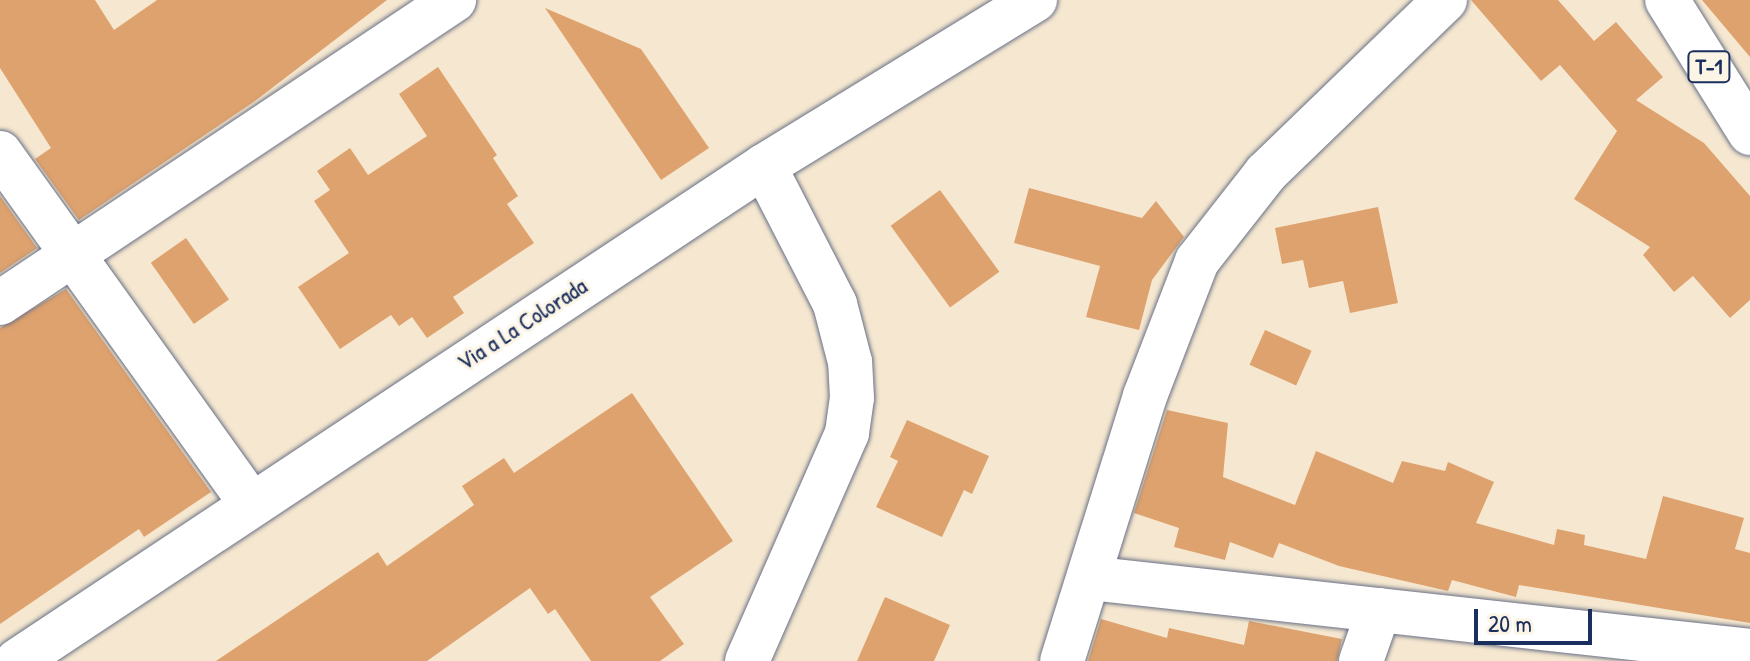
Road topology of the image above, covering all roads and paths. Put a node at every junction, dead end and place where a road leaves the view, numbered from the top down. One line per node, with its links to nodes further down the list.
1 (454, 0): 8 (main road)
2 (1445, 0): 11 (main road)
3 (1667, 0): 5 (main road, T-1)
4 (1009, 7): 7 (main road, Via a La Colorada)
5 (1750, 133)
6 (0, 153): 8 (main road)
7 (764, 166): 10 (main road, Via a La Colorada); 16 (main road)
8 (74, 255): 9 (main road); 10 (main road)
9 (0, 303)
10 (250, 502): 15 (main road, Via a La Colorada)
11 (1089, 578): 12 (main road); 17 (main road)
12 (1379, 610): 14 (main road); 18 (main road)
13 (1750, 651): 14 (main road)
14 (1667, 652)
15 (17, 661)
16 (747, 661)
17 (1062, 661)
18 (1361, 661)

